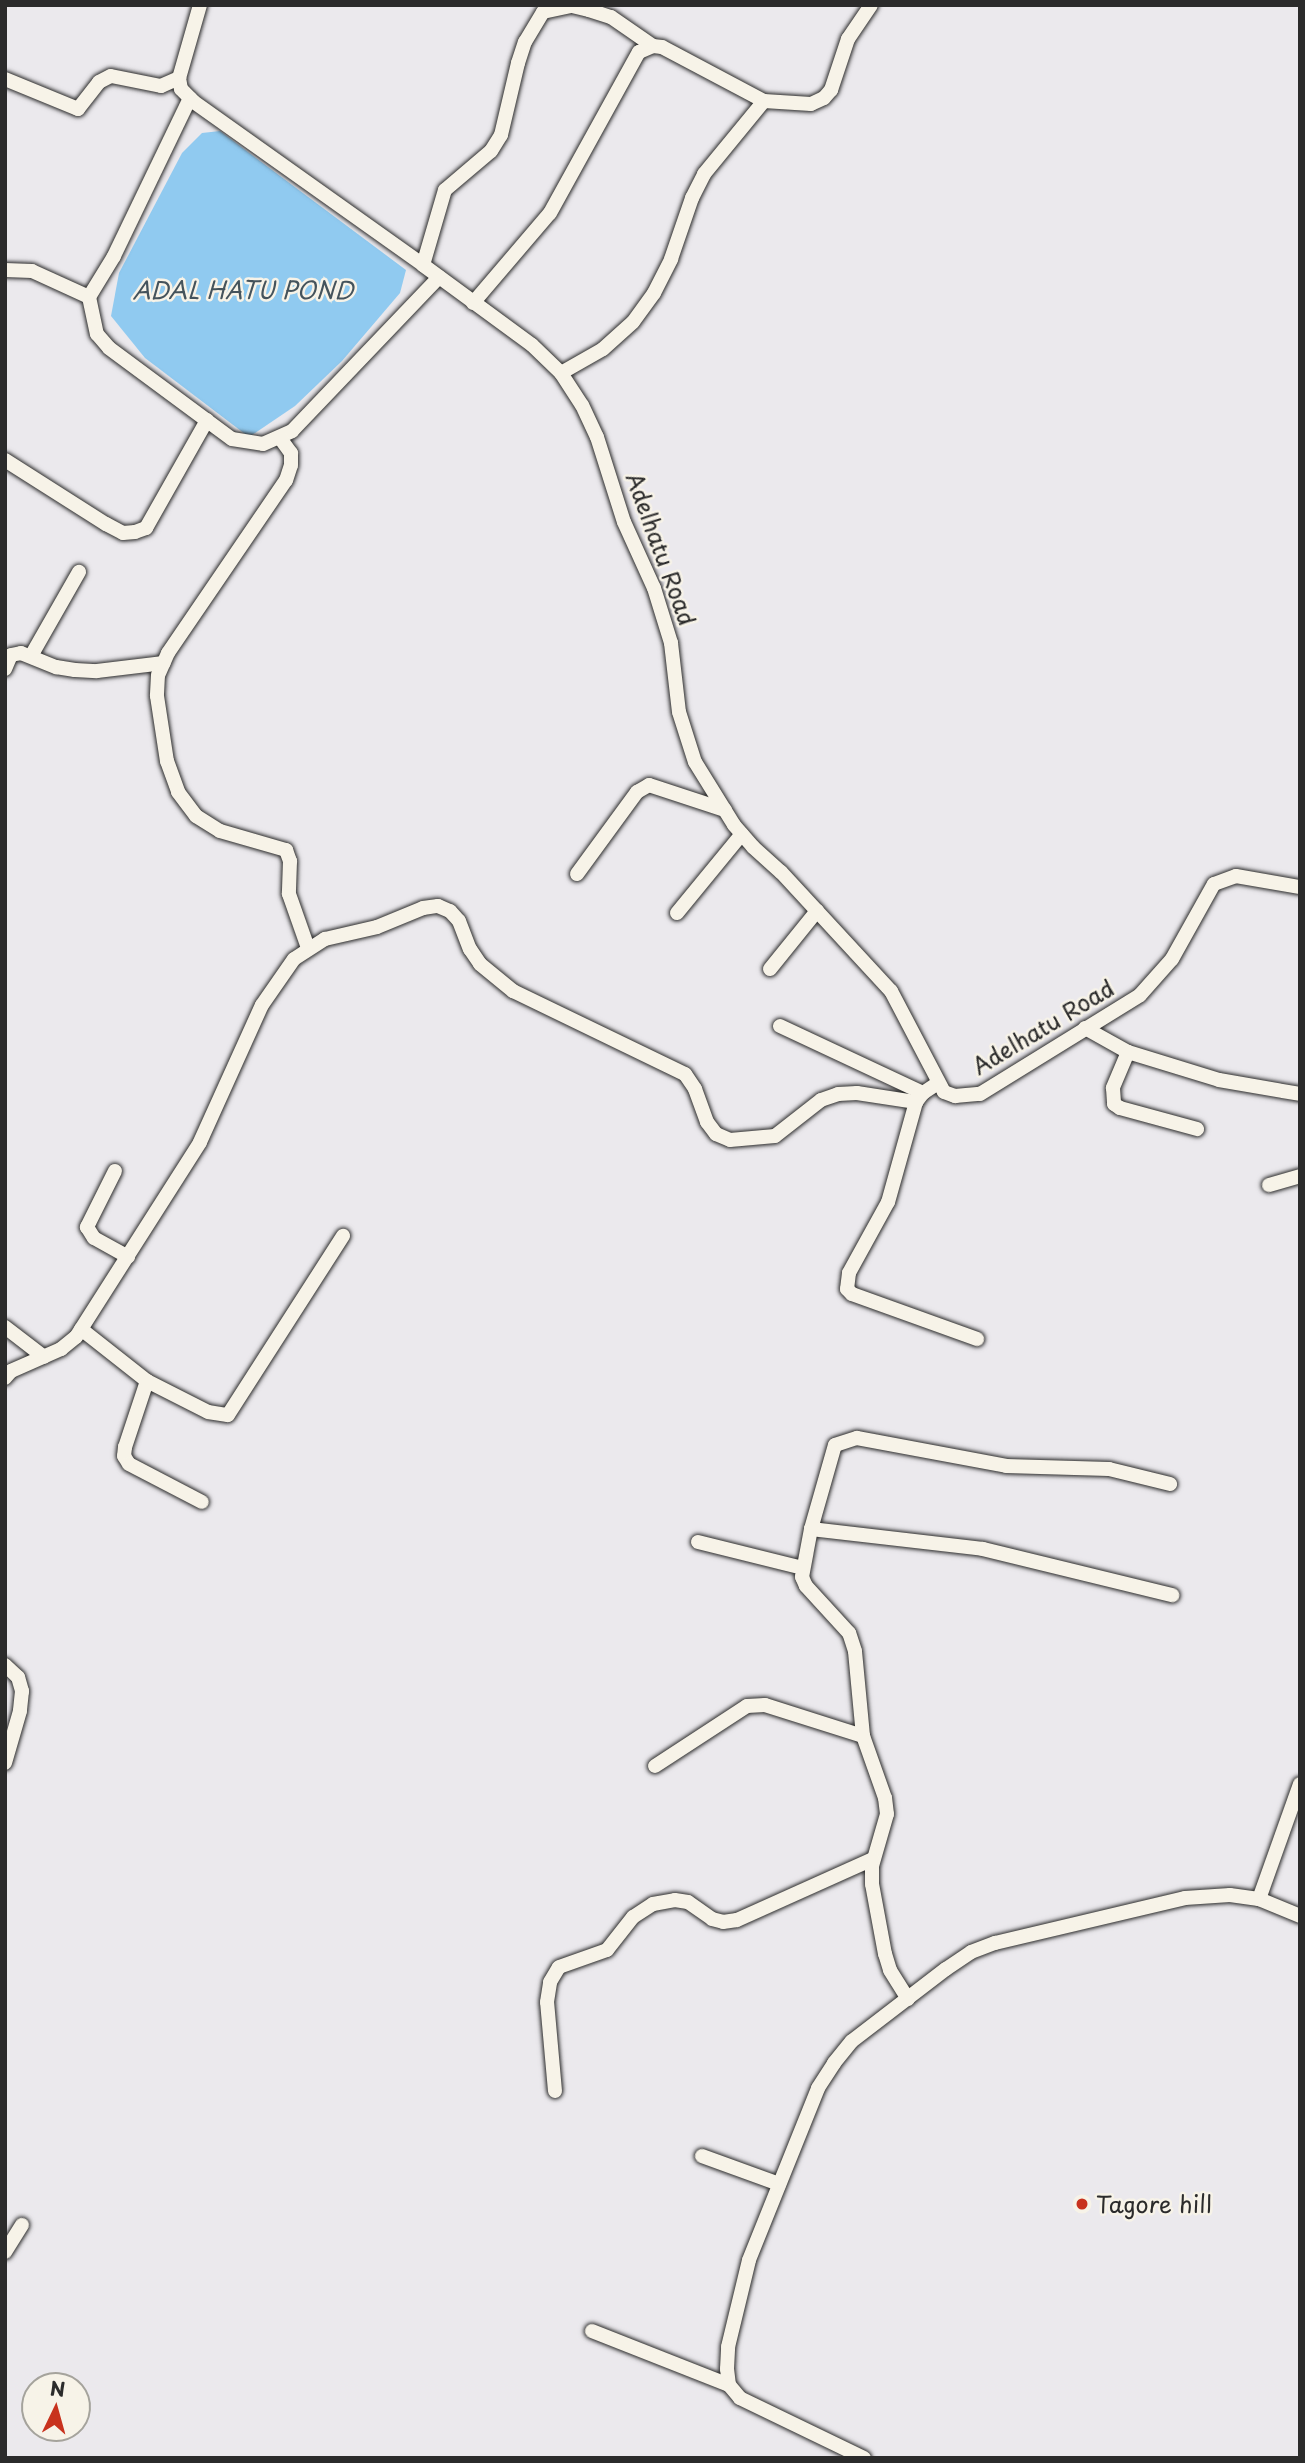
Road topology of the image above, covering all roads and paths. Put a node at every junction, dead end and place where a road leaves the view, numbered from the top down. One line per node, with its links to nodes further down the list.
1 (200, 5): 4 (street)
2 (871, 5): 7 (street)
3 (653, 46): 7 (street); 8 (street); 12 (street)
4 (179, 78): 5 (street); 6 (street, Adelhatu Road)
5 (7, 84)
6 (190, 98): 8 (street, Adelhatu Road); 11 (street)
7 (764, 101): 13 (street)
8 (423, 265): 10 (street, Adelhatu Road)
9 (5, 270): 11 (street)
10 (439, 277): 12 (street, Adelhatu Road); 15 (street)
11 (89, 297): 14 (street)
12 (473, 303): 13 (street, Adelhatu Road)
13 (561, 373): 21 (street, Adelhatu Road)
14 (207, 420): 15 (street); 16 (street)
15 (280, 438): 19 (street)
16 (5, 460)
17 (79, 572): 18 (street)
18 (31, 656): 19 (street); 20 (street)
19 (164, 663): 27 (street)
20 (5, 669)
21 (725, 810): 22 (street, Adelhatu Road); 23 (street)
22 (742, 834): 25 (street, Adelhatu Road); 26 (street)
23 (578, 874)
24 (1300, 887): 30 (street, Adelhatu Road)
25 (817, 911): 28 (street); 32 (street, Adelhatu Road)
26 (677, 913)
27 (308, 948): 34 (street); 40 (street)
28 (770, 969)
29 (780, 1026): 34 (street)
30 (1085, 1028): 31 (street); 32 (street, Adelhatu Road)
31 (1128, 1052): 33 (street); 35 (street)
32 (938, 1083): 34 (street)
33 (1300, 1094)
34 (920, 1097): 43 (street)
35 (1197, 1129)
36 (115, 1171): 40 (street)
37 (1300, 1176): 38 (street)
38 (1269, 1185)
39 (343, 1236): 46 (street)
40 (128, 1257): 42 (street)
41 (5, 1327): 44 (street)
42 (81, 1329): 44 (street); 46 (street)
43 (977, 1339)
44 (44, 1357): 45 (street)
45 (5, 1378)
46 (147, 1381): 48 (street)
47 (1170, 1484): 49 (street)
48 (202, 1502)
49 (811, 1530): 51 (street); 52 (street)
50 (698, 1542): 51 (street)
51 (803, 1568): 54 (street)
52 (1172, 1595)
53 (5, 1665): 55 (street)
54 (863, 1736): 56 (street); 58 (street)
55 (5, 1763)
56 (655, 1766)
57 (1300, 1784): 59 (street)
58 (873, 1859): 61 (street); 62 (street)
59 (1259, 1899): 60 (street); 61 (street)
60 (1300, 1916)
61 (908, 1999): 64 (street)
62 (555, 2091)
63 (702, 2156): 64 (street)
64 (779, 2184): 68 (street)
65 (22, 2225): 66 (street)
66 (5, 2252)
67 (592, 2331): 68 (street)
68 (729, 2385): 69 (street)
69 (864, 2458)

